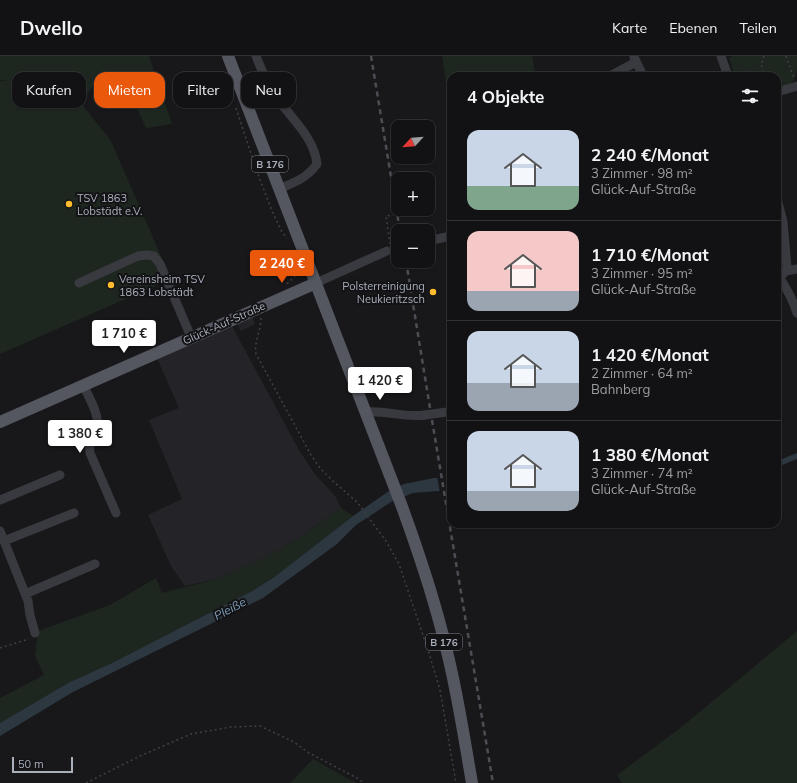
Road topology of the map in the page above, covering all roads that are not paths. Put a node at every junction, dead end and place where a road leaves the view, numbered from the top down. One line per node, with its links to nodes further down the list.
1 (228, 56): 10 (main road, B 176)
2 (256, 56): 10 (street)
3 (721, 56): 7 (street)
4 (635, 59): 5 (street); 6 (street)
5 (616, 72)
6 (641, 72)
7 (727, 72)
8 (796, 82): 9 (street)
9 (781, 90)
10 (279, 189): 20 (main road, B 176)
11 (781, 217): 16 (street)
12 (447, 237): 13 (street)
13 (435, 239)
14 (387, 250): 20 (street, Glück-Auf-Straße)
15 (797, 269): 17 (street)
16 (781, 274)
17 (781, 275)
18 (781, 277): 21 (street)
19 (79, 283): 22 (street)
20 (316, 283): 22 (main road, Glück-Auf-Straße); 25 (main road, B 176)
21 (797, 313)
22 (191, 338): 23 (main road, Glück-Auf-Straße)
23 (83, 385): 26 (main road, Glück-Auf-Straße); 30 (street)
24 (447, 411): 25 (street, bridge)
25 (365, 412): 36 (main road, B 176)
26 (0, 422)
27 (60, 475): 28 (street)
28 (0, 500)
29 (74, 513): 32 (street)
30 (116, 513)
31 (0, 532): 32 (street)
32 (4, 541): 34 (street)
33 (95, 564): 34 (street)
34 (25, 594): 35 (street)
35 (35, 633)
36 (472, 783)

